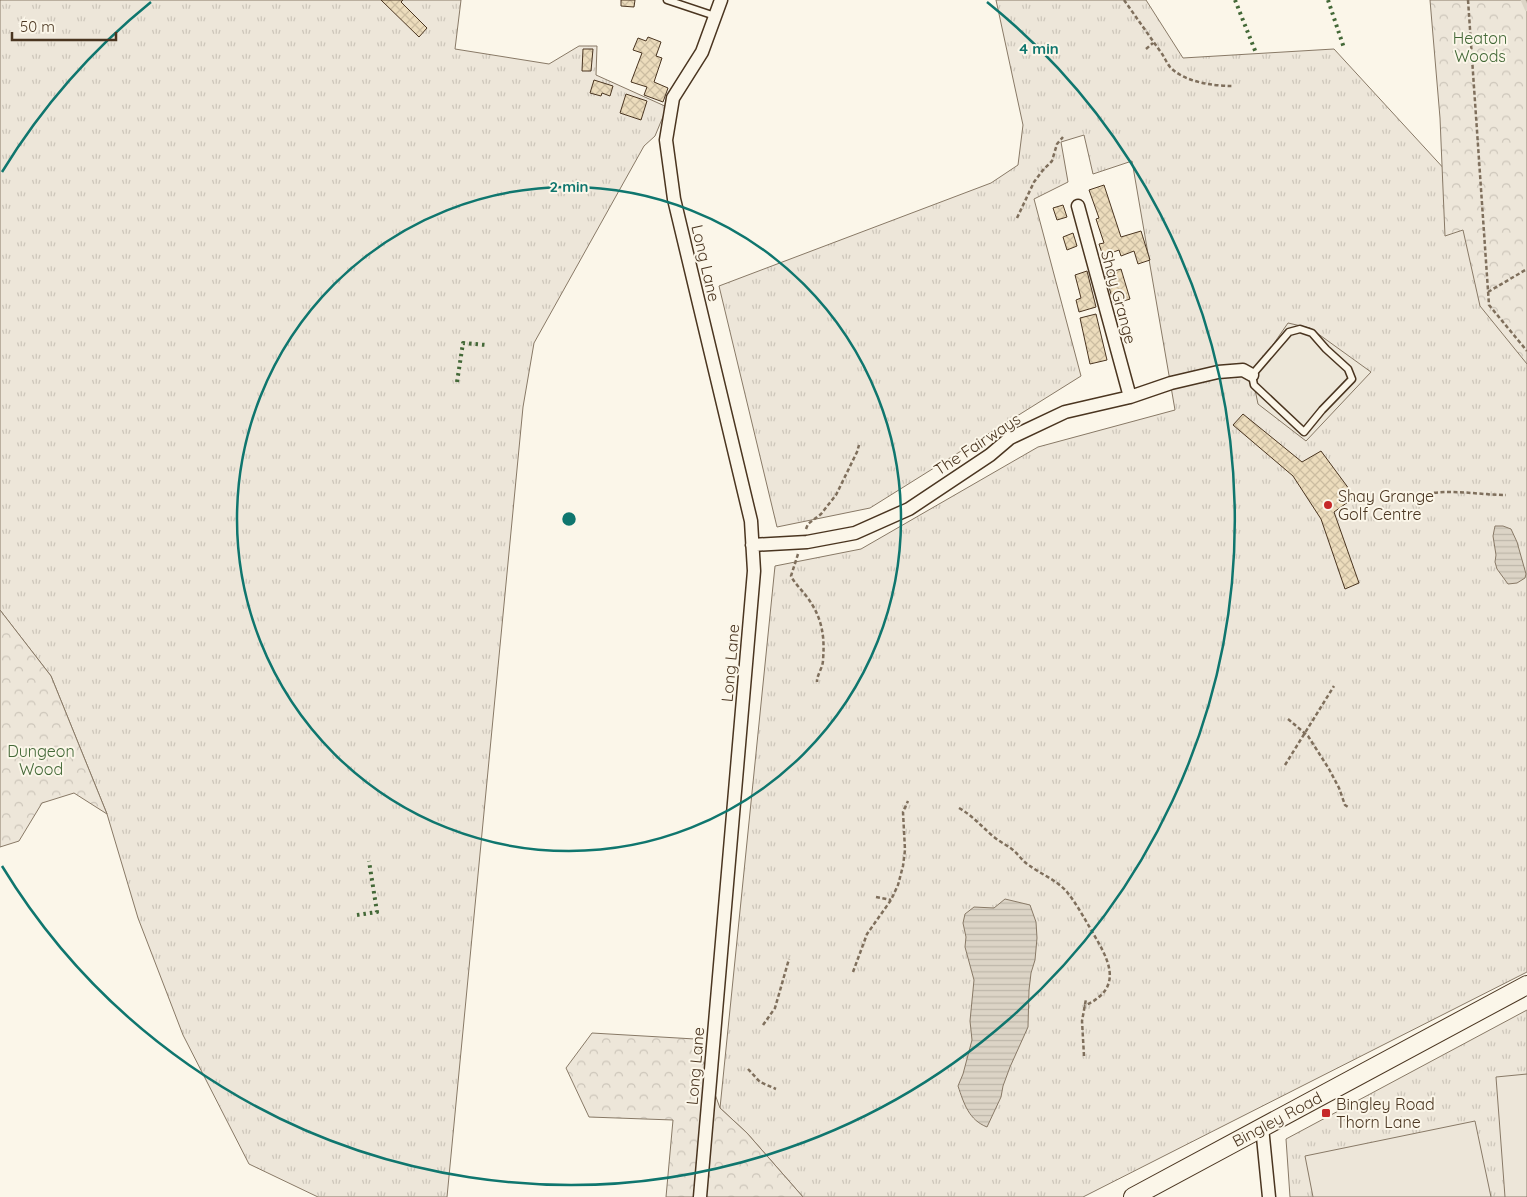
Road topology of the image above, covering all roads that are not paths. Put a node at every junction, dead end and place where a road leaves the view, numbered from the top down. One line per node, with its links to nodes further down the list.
1 (668, 0): 3 (lane)
2 (721, 0): 3 (street, Long Lane)
3 (715, 16): 7 (street, Long Lane)
4 (1078, 206): 6 (street, Shay Grange)
5 (1252, 375): 5 (lane); 6 (street, The Fairways)
6 (1130, 397): 7 (street, The Fairways)
7 (752, 545): 10 (street, Long Lane)
8 (1527, 986): 9 (main road, Bingley Road)
9 (1262, 1127): 11 (main road, Bingley Road); 12 (street)
10 (700, 1197)
11 (1133, 1197)
12 (1269, 1197)

